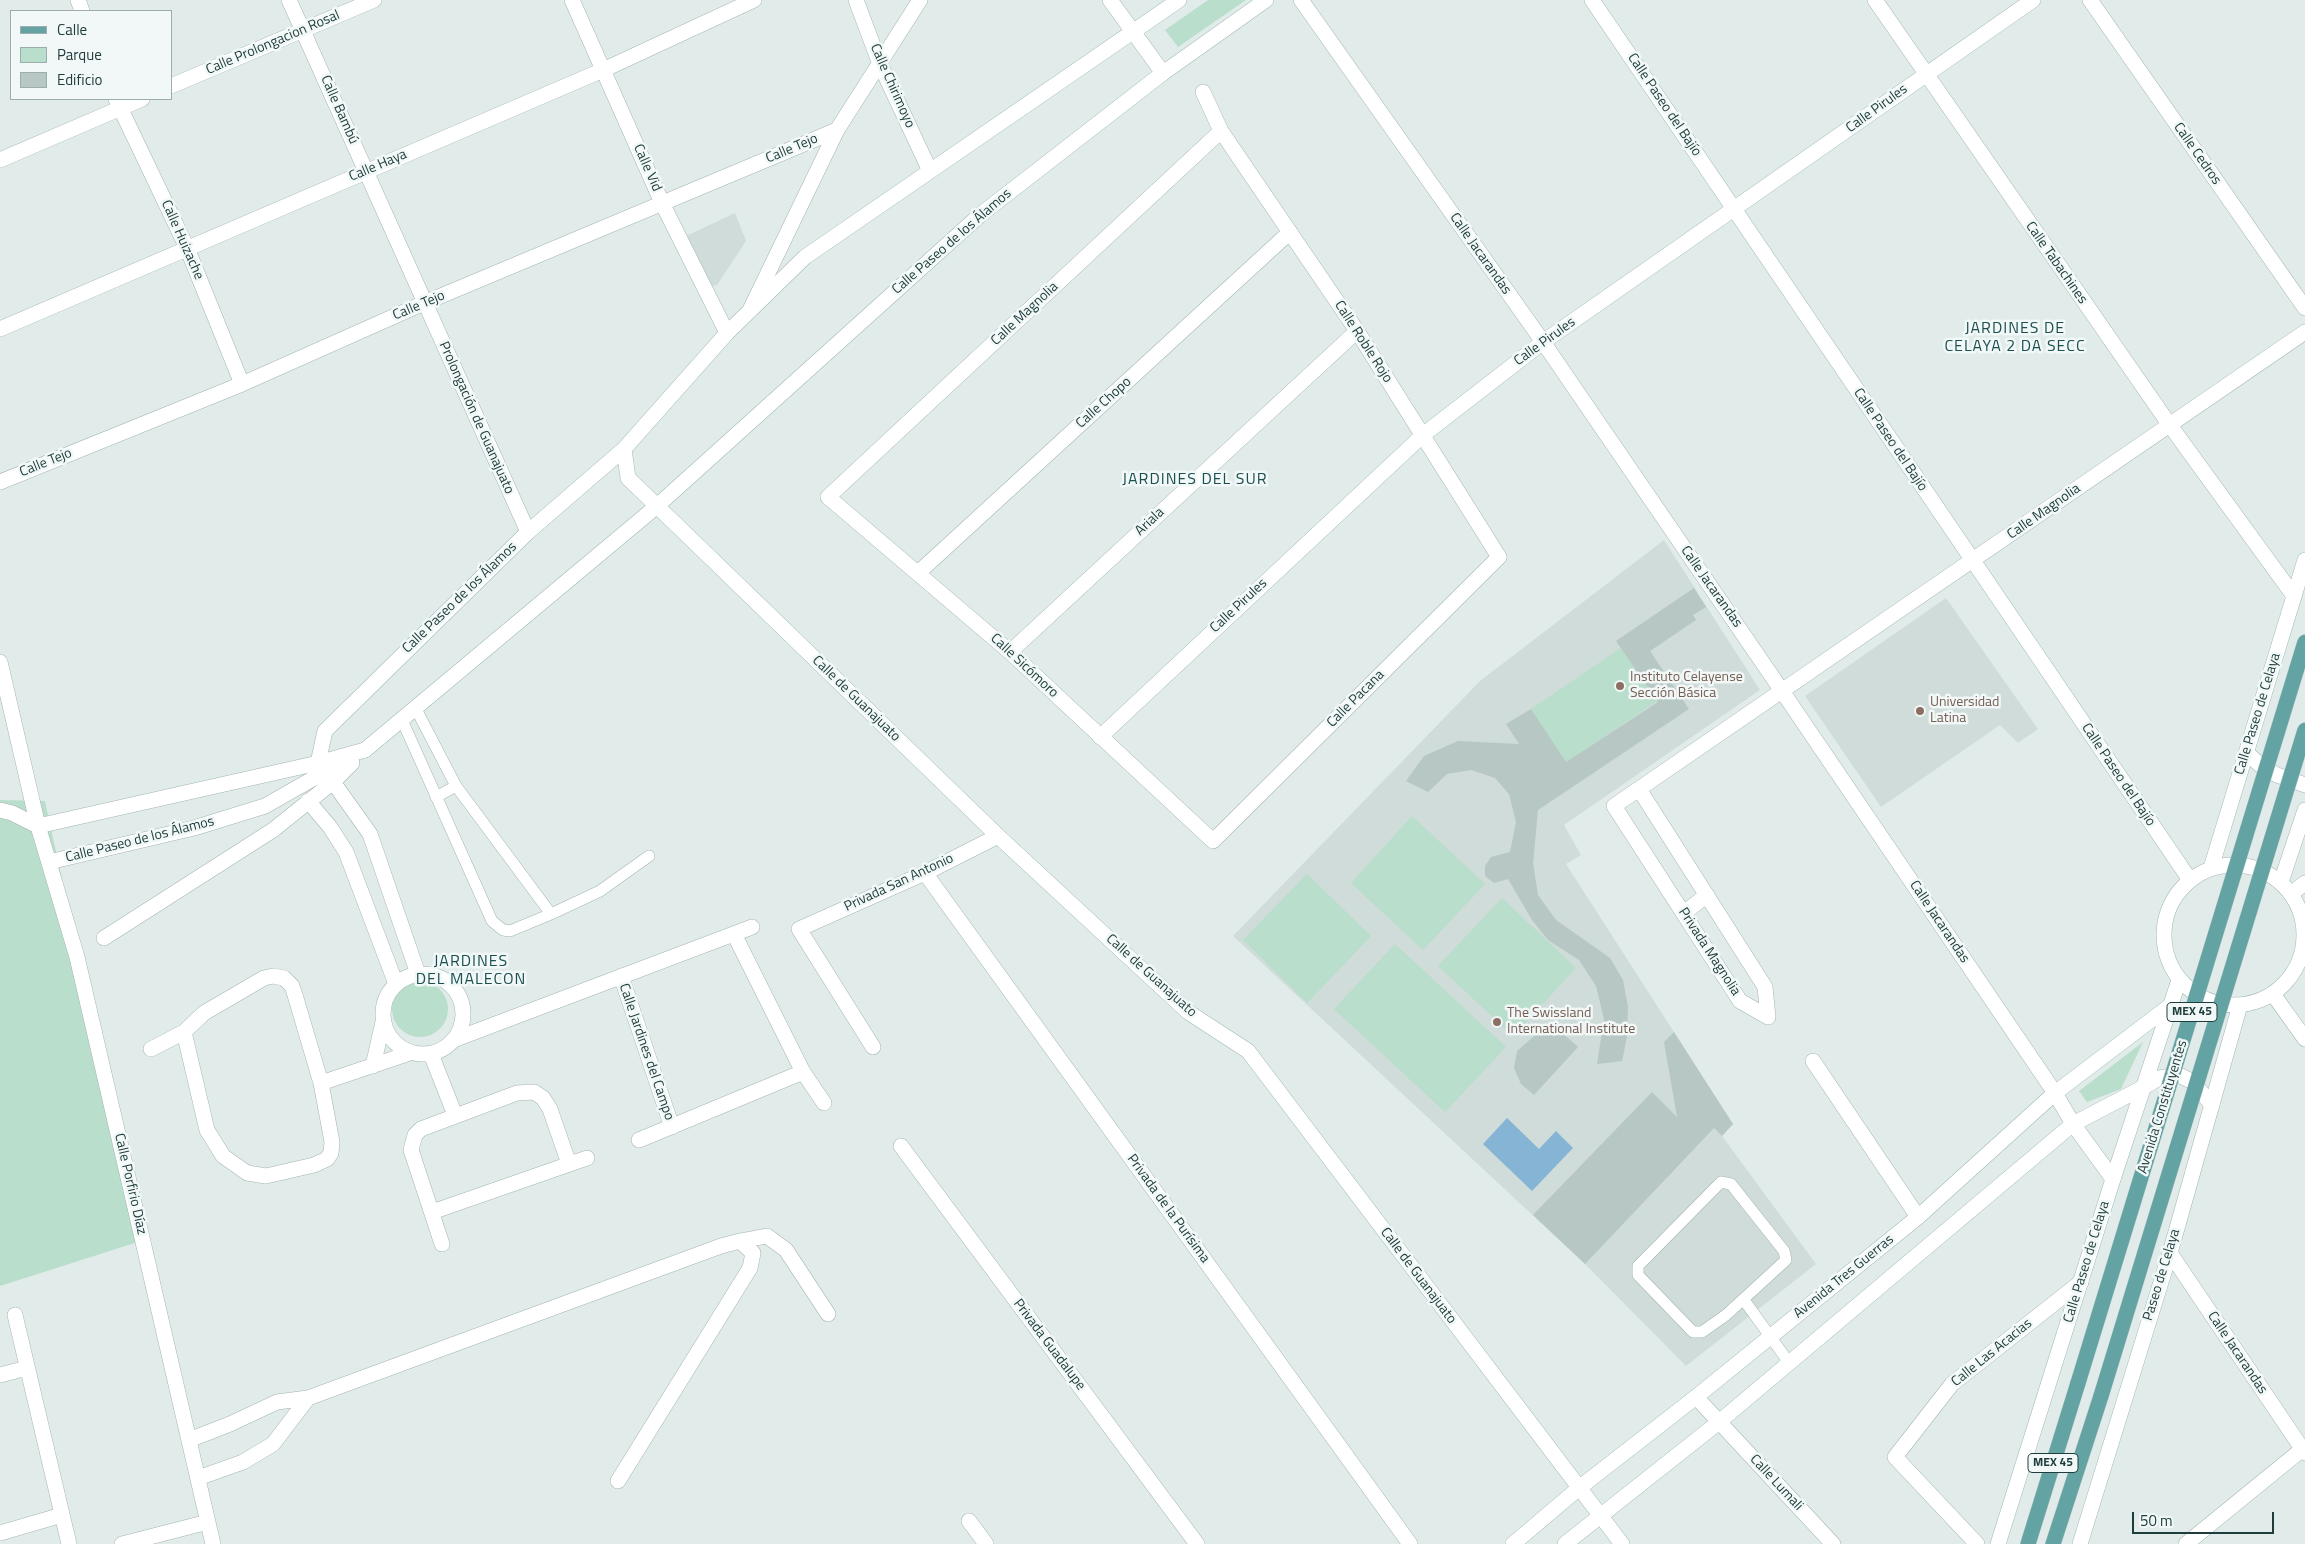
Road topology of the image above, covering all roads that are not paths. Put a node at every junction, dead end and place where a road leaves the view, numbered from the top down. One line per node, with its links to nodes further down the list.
1 (289, 0): 15 (street, Calle Bambú)
2 (374, 0): 15 (street, Calle Prolongacion Rosal)
3 (572, 0): 18 (street, Calle Vid)
4 (754, 0): 18 (street, Calle Haya)
5 (856, 0): 17 (street, Calle Chirimoyo)
6 (920, 0): 17 (street, Calle Tejo)
7 (1110, 0): 16 (street)
8 (1179, 0): 16 (street, Calle Paseo de los Álamos)
9 (1266, 0): 19 (street, Calle Paseo de los Álamos)
10 (1302, 0): 41 (street, Calle Jacarandas)
11 (1592, 0): 31 (street, Calle Paseo del Bajío)
12 (1875, 0): 20 (street, Calle Tabachines)
13 (2033, 0): 20 (street, Calle Pirules)
14 (2090, 0): 36 (street, Calle Cedros)
15 (303, 30): 21 (street, Calle Prolongacion Rosal); 29 (street, Calle Bambú)
16 (1132, 32): 19 (street); 28 (street, Calle Paseo de los Álamos)
17 (880, 64): 25 (street, Calle Tejo); 28 (street, Calle Chirimoyo)
18 (602, 70): 29 (street, Calle Haya); 30 (street, Calle Vid)
19 (1162, 73): 48 (street, Calle Paseo de los Álamos)
20 (1925, 74): 31 (street, Calle Pirules); 43 (street, Calle Tabachines)
21 (172, 86)
22 (1203, 92): 26 (street, Calle Roble Rojo)
23 (137, 100): 24 (street)
24 (118, 104): 27 (street); 33 (street, Calle Huizache)
25 (837, 130): 30 (street, Calle Tejo); 35 (street, Calle Tejo)
26 (1221, 131): 32 (street, Calle Roble Rojo); 47 (street, Calle Magnolia)
27 (0, 160)
28 (930, 171): 35 (street, Calle Paseo de los Álamos)
29 (366, 172): 33 (street, Calle Haya); 34 (street, Calle Bambú)
30 (664, 204): 34 (street, Calle Tejo); 40 (street, Calle Vid)
31 (1736, 210): 41 (street, Calle Pirules); 52 (street, Calle Paseo del Bajío)
32 (1290, 232): 38 (street, Calle Roble Rojo); 53 (street, Calle Chopo)
33 (187, 248): 37 (street, Calle Haya); 42 (street, Calle Huizache)
34 (424, 303): 42 (street, Calle Tejo); 49 (street, Prolongación de Guanajuato)
35 (751, 308): 40 (street, Calle Paseo de los Álamos)
36 (2305, 308)
37 (0, 329)
38 (1356, 331): 44 (street, Calle Roble Rojo); 56 (street, Ariala)
39 (2305, 332): 43 (street, Calle Magnolia)
40 (727, 333): 45 (street, Calle Paseo de los Álamos)
41 (1543, 342): 44 (street, Calle Pirules); 58 (street, Calle Jacarandas)
42 (242, 384): 46 (street, Calle Tejo)
43 (2169, 424): 52 (street, Calle Magnolia); 54 (street, Calle Tabachines)
44 (1423, 435): 50 (street, Calle Roble Rojo); 62 (street, Calle Pirules)
45 (624, 449): 48 (street); 49 (street, Calle Paseo de los Álamos)
46 (0, 482)
47 (828, 497): 53 (street, Calle Sicómoro)
48 (657, 506): 59 (street, Calle Paseo de los Álamos); 76 (street, Calle de Guanajuato)
49 (528, 532): 65 (street, Calle Paseo de los Álamos)
50 (1499, 557): 77 (street, Calle Pacana)
51 (2305, 560): 54 (street, Calle Paseo de Celaya)
52 (1972, 562): 58 (street, Calle Magnolia); 82 (street, Calle Paseo del Bajío)
53 (918, 573): 56 (street, Calle Sicómoro)
54 (2294, 596): 64 (street, Calle Paseo de Celaya)
55 (2305, 642): 164 (main road, Avenida Constituyentes / MEX 45, bridge)
56 (1010, 652): 62 (street, Calle Sicómoro)
57 (0, 662): 75 (street, Calle Porfirio Díaz)
58 (1782, 691): 69 (street, Privada Magnolia); 115 (street, Calle Jacarandas)
59 (416, 709): 60 (street, Calle Paseo de los Álamos); 68 (lane)
60 (402, 720): 63 (street, Calle Paseo de los Álamos); 70 (lane)
61 (2305, 730): 165 (main road, Avenida Constituyentes / MEX 45, bridge)
62 (1100, 736): 77 (street, Calle Sicómoro)
63 (365, 750): 65 (street, Calle Paseo de los Álamos); 66 (street, Calle Paseo de los Álamos); 79 (street, Calle Paseo de los Álamos)
64 (2247, 752): 67 (street); 80 (street, Calle Paseo de Celaya)
65 (318, 763): 75 (street, Calle Paseo de los Álamos)
66 (333, 782): 72 (street, Calle Paseo de los Álamos); 93 (street)
67 (2305, 785)
68 (456, 786): 70 (lane); 87 (lane)
69 (1639, 789): 86 (street, Privada Magnolia); 88 (street, Privada Magnolia)
70 (436, 797): 87 (lane)
71 (0, 800): 74 (street)
72 (308, 801): 91 (street, Calle Paseo de los Álamos); 96 (street)
73 (2305, 810): 83 (street)
74 (6, 812): 75 (street)
75 (38, 826): 79 (street, Calle Porfirio Díaz)
76 (998, 836): 81 (street, Privada San Antonio); 146 (street, Calle de Guanajuato)
77 (1213, 841)
78 (649, 856): 87 (lane)
79 (49, 862): 142 (street, Calle Porfirio Díaz)
80 (2211, 868): 82 (street); 83 (street)
81 (925, 873): 106 (street, Privada San Antonio); 157 (street, Privada de la Purísima)
82 (2190, 880): 95 (street)
83 (2281, 882): 85 (street)
84 (2305, 883): 85 (street)
85 (2291, 894): 92 (street)
86 (1707, 896): 88 (street); 88 (street, Privada Magnolia)
87 (551, 914)
88 (1684, 914)
89 (752, 927): 90 (street, Calle Jardines del Campo)
90 (734, 934): 94 (street, Calle Jardines del Campo); 112 (street)
91 (104, 938)
92 (2303, 954): 97 (street)
93 (418, 974): 96 (street); 100 (street)
94 (621, 976): 102 (street, Calle Jardines del Campo); 120 (street, Calle Jardines del Campo)
95 (2179, 980): 98 (street, Calle Paseo de Celaya); 99 (street)
96 (396, 984): 101 (street)
97 (2273, 994): 99 (street); 105 (street)
98 (2171, 1005): 114 (street, Calle Paseo de Celaya); 115 (street, Avenida Tres Guerras)
99 (2240, 1005): 117 (street, Paseo de Celaya)
100 (464, 1013): 102 (street); 104 (street)
101 (383, 1022): 108 (street); 111 (street)
102 (490, 1026): 104 (street, Calle Jardines del Campo)
103 (184, 1032): 107 (street); 113 (street); 113 (street)
104 (456, 1039): 109 (street)
105 (2305, 1039)
106 (873, 1047)
107 (151, 1049)
108 (410, 1053): 109 (street); 111 (street)
109 (431, 1054): 118 (street)
110 (1813, 1061): 127 (street)
111 (373, 1066): 113 (street)
112 (803, 1072): 116 (street); 120 (street, Calle Jardines del Campo)
113 (321, 1083)
114 (2144, 1087): 117 (street); 119 (street); 125 (street, Calle Paseo de Celaya)
115 (2055, 1093): 119 (street, Calle Jacarandas); 127 (street, Avenida Tres Guerras)
116 (824, 1103)
117 (2212, 1105): 130 (street, Paseo de Celaya)
118 (455, 1115): 124 (street); 126 (street)
119 (2073, 1124): 125 (street, Calle Jacarandas); 136 (street)
120 (672, 1127): 121 (street, Calle Jardines del Campo)
121 (639, 1140)
122 (901, 1146): 156 (street, Privada Guadalupe)
123 (587, 1158): 124 (street)
124 (569, 1164): 126 (street)
125 (2113, 1179): 131 (street, Calle Paseo de Celaya)
126 (432, 1212): 129 (street)
127 (1918, 1217): 135 (street, Avenida Tres Guerras)
128 (740, 1241): 133 (street); 140 (street); 145 (street)
129 (442, 1244)
130 (2170, 1253): 143 (street, Calle Jacarandas); 166 (street, Paseo de Celaya)
131 (2081, 1282): 162 (street, Calle Las Acacias); 163 (street, Calle Paseo de Celaya)
132 (1744, 1300): 132 (lane); 135 (lane)
133 (828, 1314)
134 (15, 1315): 137 (street)
135 (1769, 1338): 136 (lane); 139 (street, Avenida Tres Guerras)
136 (1790, 1364): 141 (street)
137 (27, 1368): 138 (street); 147 (street)
138 (0, 1375)
139 (1696, 1397): 141 (street, Calle Lumali); 146 (street, Avenida Tres Guerras)
140 (308, 1398): 142 (street); 144 (street)
141 (1719, 1422): 148 (street); 161 (street, Calle Lumali)
142 (189, 1440): 144 (street, Calle Porfirio Díaz)
143 (2304, 1450): 167 (street)
144 (198, 1478): 150 (street, Calle Porfirio Díaz)
145 (618, 1481)
146 (1579, 1488): 148 (street, Calle de Guanajuato); 158 (street, Avenida Tres Guerras)
147 (62, 1514): 151 (street); 152 (street)
148 (1600, 1515): 159 (street); 160 (street, Calle de Guanajuato)
149 (969, 1521): 155 (street)
150 (208, 1522): 153 (street); 154 (street, Calle Porfirio Díaz)
151 (0, 1533)
152 (69, 1544)
153 (122, 1544)
154 (213, 1544)
155 (986, 1544)
156 (1197, 1544)
157 (1410, 1544)
158 (1513, 1544)
159 (1565, 1544)
160 (1622, 1544)
161 (1833, 1544)
162 (1977, 1544)
163 (1998, 1544)
164 (2028, 1544)
165 (2053, 1544)
166 (2080, 1544)
167 (2186, 1544)

